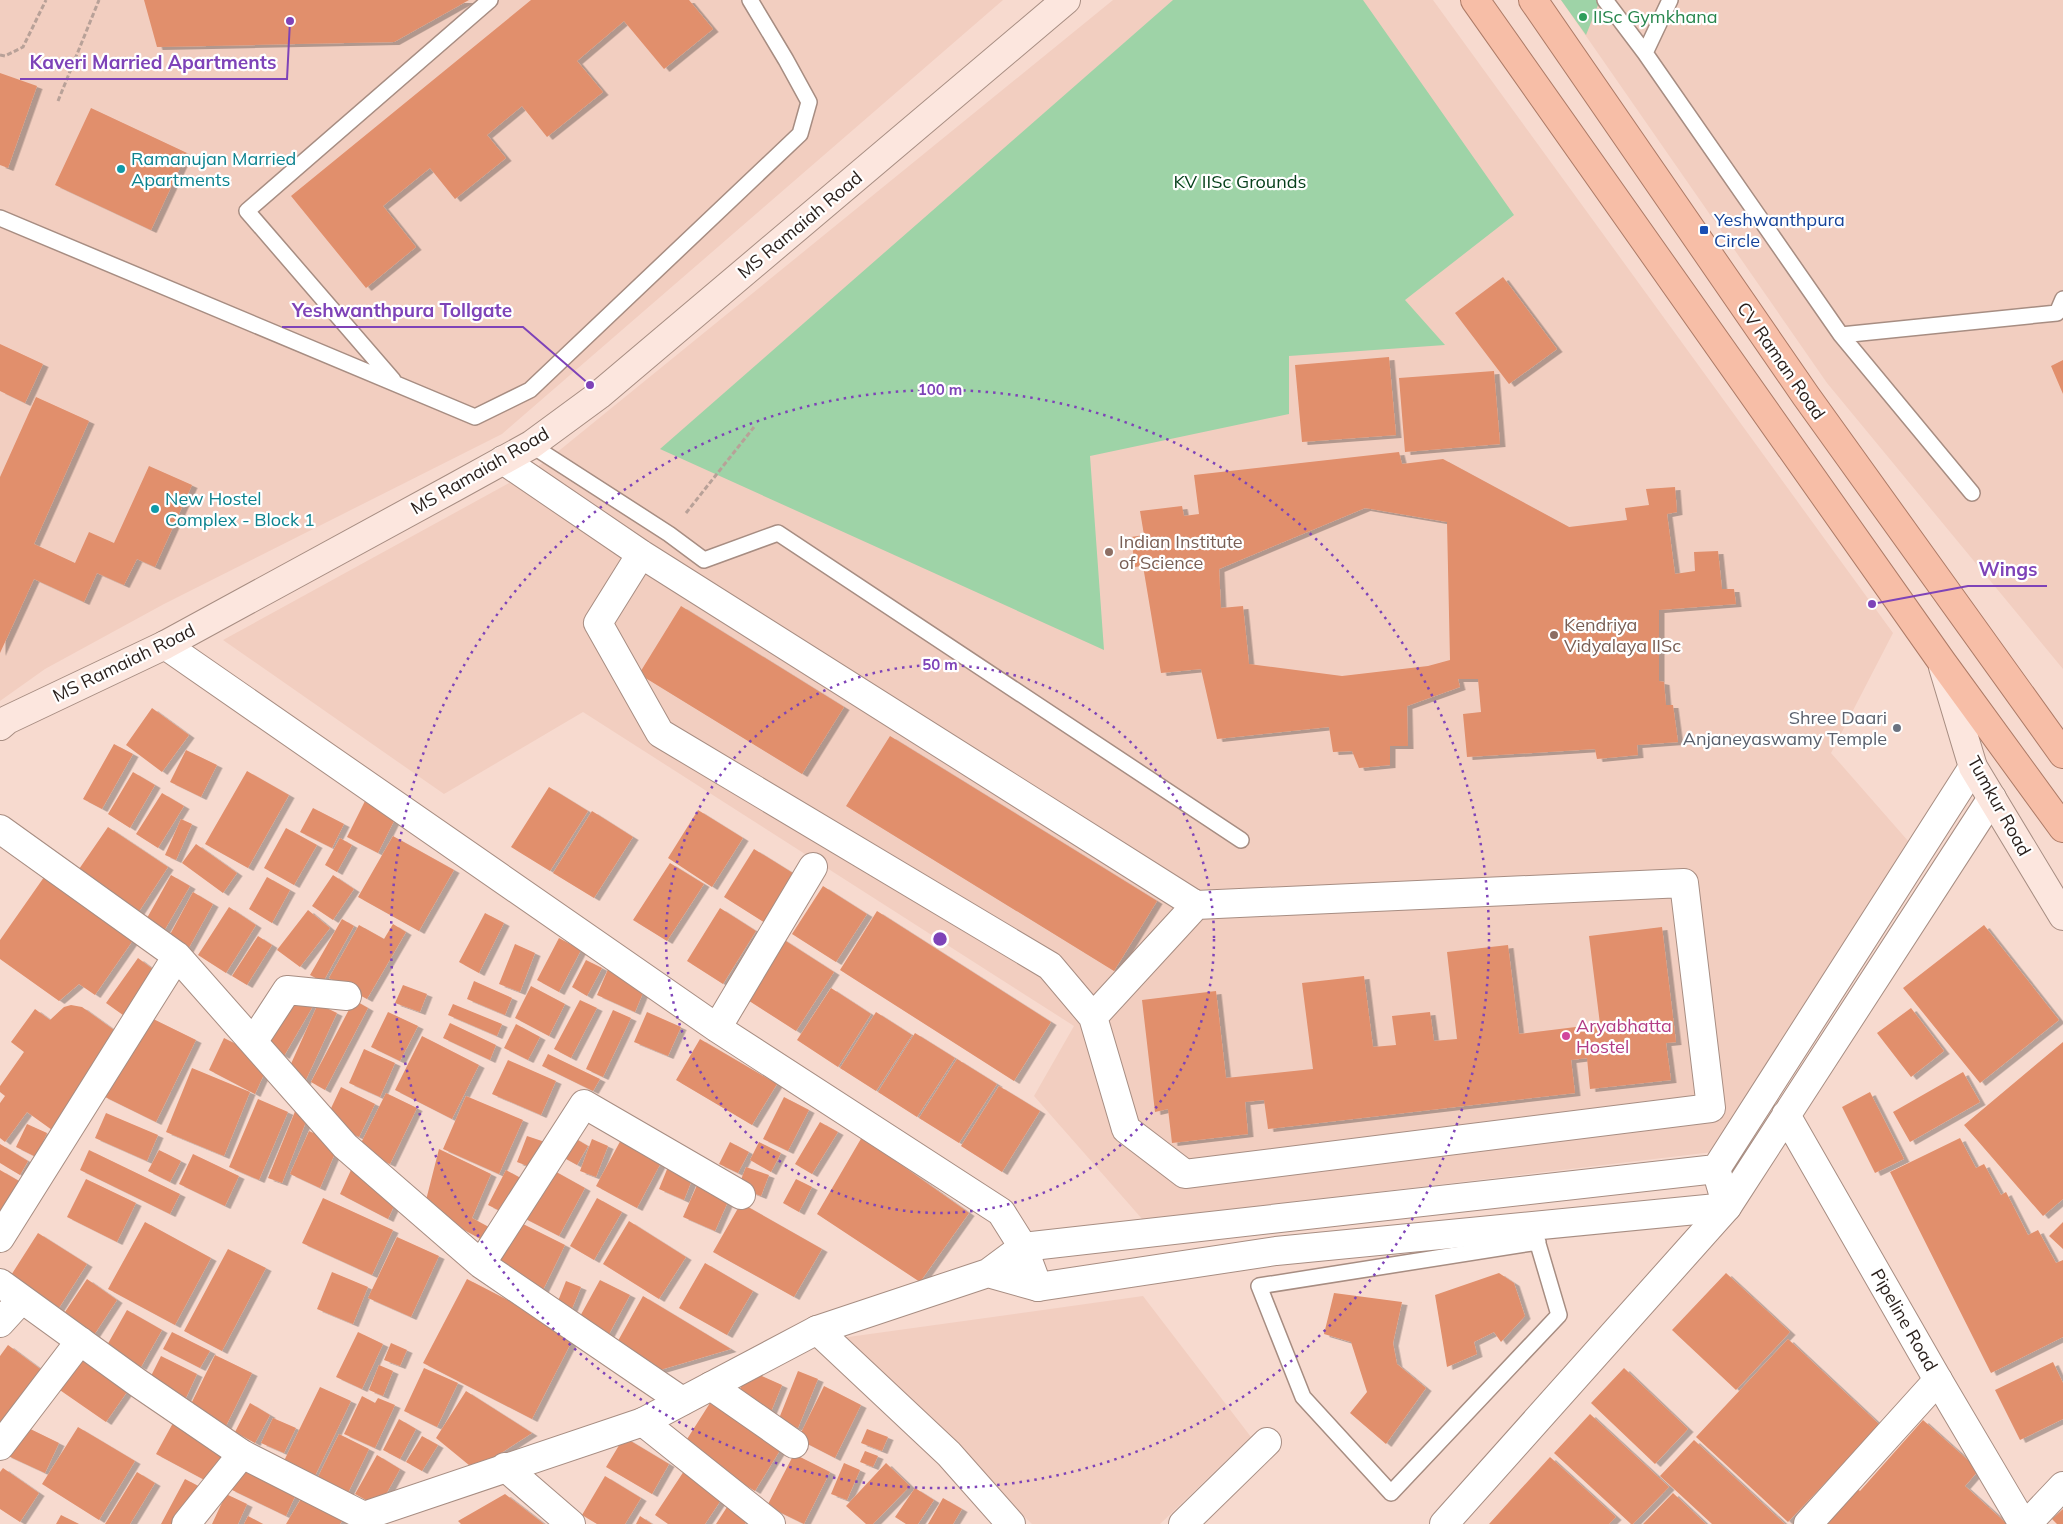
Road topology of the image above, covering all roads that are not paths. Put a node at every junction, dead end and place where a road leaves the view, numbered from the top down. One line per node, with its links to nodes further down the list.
1 (490, 0): 12 (lane)
2 (750, 0): 12 (lane)
3 (1066, 0): 13 (main road, MS Ramaiah Road)
4 (1475, 0): 18 (highway)
5 (1533, 0): 19 (highway, CV Raman Road)
6 (1605, 0): 8 (lane)
7 (1670, 0): 8 (lane)
8 (1645, 53): 11 (lane)
9 (0, 218): 12 (lane)
10 (2063, 299): 11 (lane)
11 (1841, 335): 15 (lane)
12 (397, 384)
13 (531, 445): 14 (main road, MS Ramaiah Road); 27 (lane)
14 (504, 460): 16 (street); 17 (main road, MS Ramaiah Road)
15 (1972, 493)
16 (641, 554): 29 (street); 33 (street)
17 (165, 645): 20 (main road, MS Ramaiah Road); 34 (street)
18 (1942, 662): 23 (main road, Tumkur Road); 25 (highway)
19 (2035, 717): 21 (main road); 22 (highway, CV Raman Road)
20 (0, 726)
21 (2063, 736)
22 (2063, 754)
23 (1973, 767): 24 (main road, Tumkur Road); 37 (street)
24 (1992, 798): 30 (main road, Tumkur Road); 36 (street)
25 (2063, 828)
26 (0, 829): 31 (street)
27 (1240, 840)
28 (813, 867): 34 (street)
29 (1196, 905): 33 (street); 33 (street)
30 (2063, 916)
31 (177, 956): 35 (street); 41 (street)
32 (347, 996): 35 (street)
33 (1093, 1017)
34 (717, 1028): 42 (street)
35 (253, 1042): 43 (street)
36 (1786, 1116): 39 (street); 51 (street, Pipeline Road)
37 (1716, 1170): 39 (street); 42 (street)
38 (741, 1195): 43 (street)
39 (1727, 1207): 40 (street); 67 (street)
40 (1536, 1234): 40 (lane); 46 (street)
41 (0, 1238)
42 (1023, 1248): 44 (street); 46 (street)
43 (481, 1264): 53 (street)
44 (988, 1273): 46 (street); 49 (street)
45 (0, 1283): 47 (street)
46 (1038, 1287)
47 (21, 1300): 48 (street); 50 (street)
48 (0, 1323)
49 (817, 1330): 52 (street); 65 (street)
50 (80, 1340): 57 (street); 58 (street)
51 (1938, 1380): 68 (street); 69 (street, Pipeline Road)
52 (711, 1386): 53 (street); 56 (street)
53 (682, 1401): 54 (street)
54 (643, 1422): 59 (street); 64 (street)
55 (1267, 1442): 66 (street)
56 (794, 1444)
57 (0, 1446)
58 (242, 1454): 61 (street); 62 (street)
59 (505, 1467): 61 (street); 63 (street)
60 (2063, 1486): 69 (street)
61 (362, 1520)
62 (186, 1524)
63 (571, 1524)
64 (771, 1524)
65 (1011, 1524)
66 (1183, 1524)
67 (1444, 1524)
68 (1808, 1524)
69 (2025, 1524)

